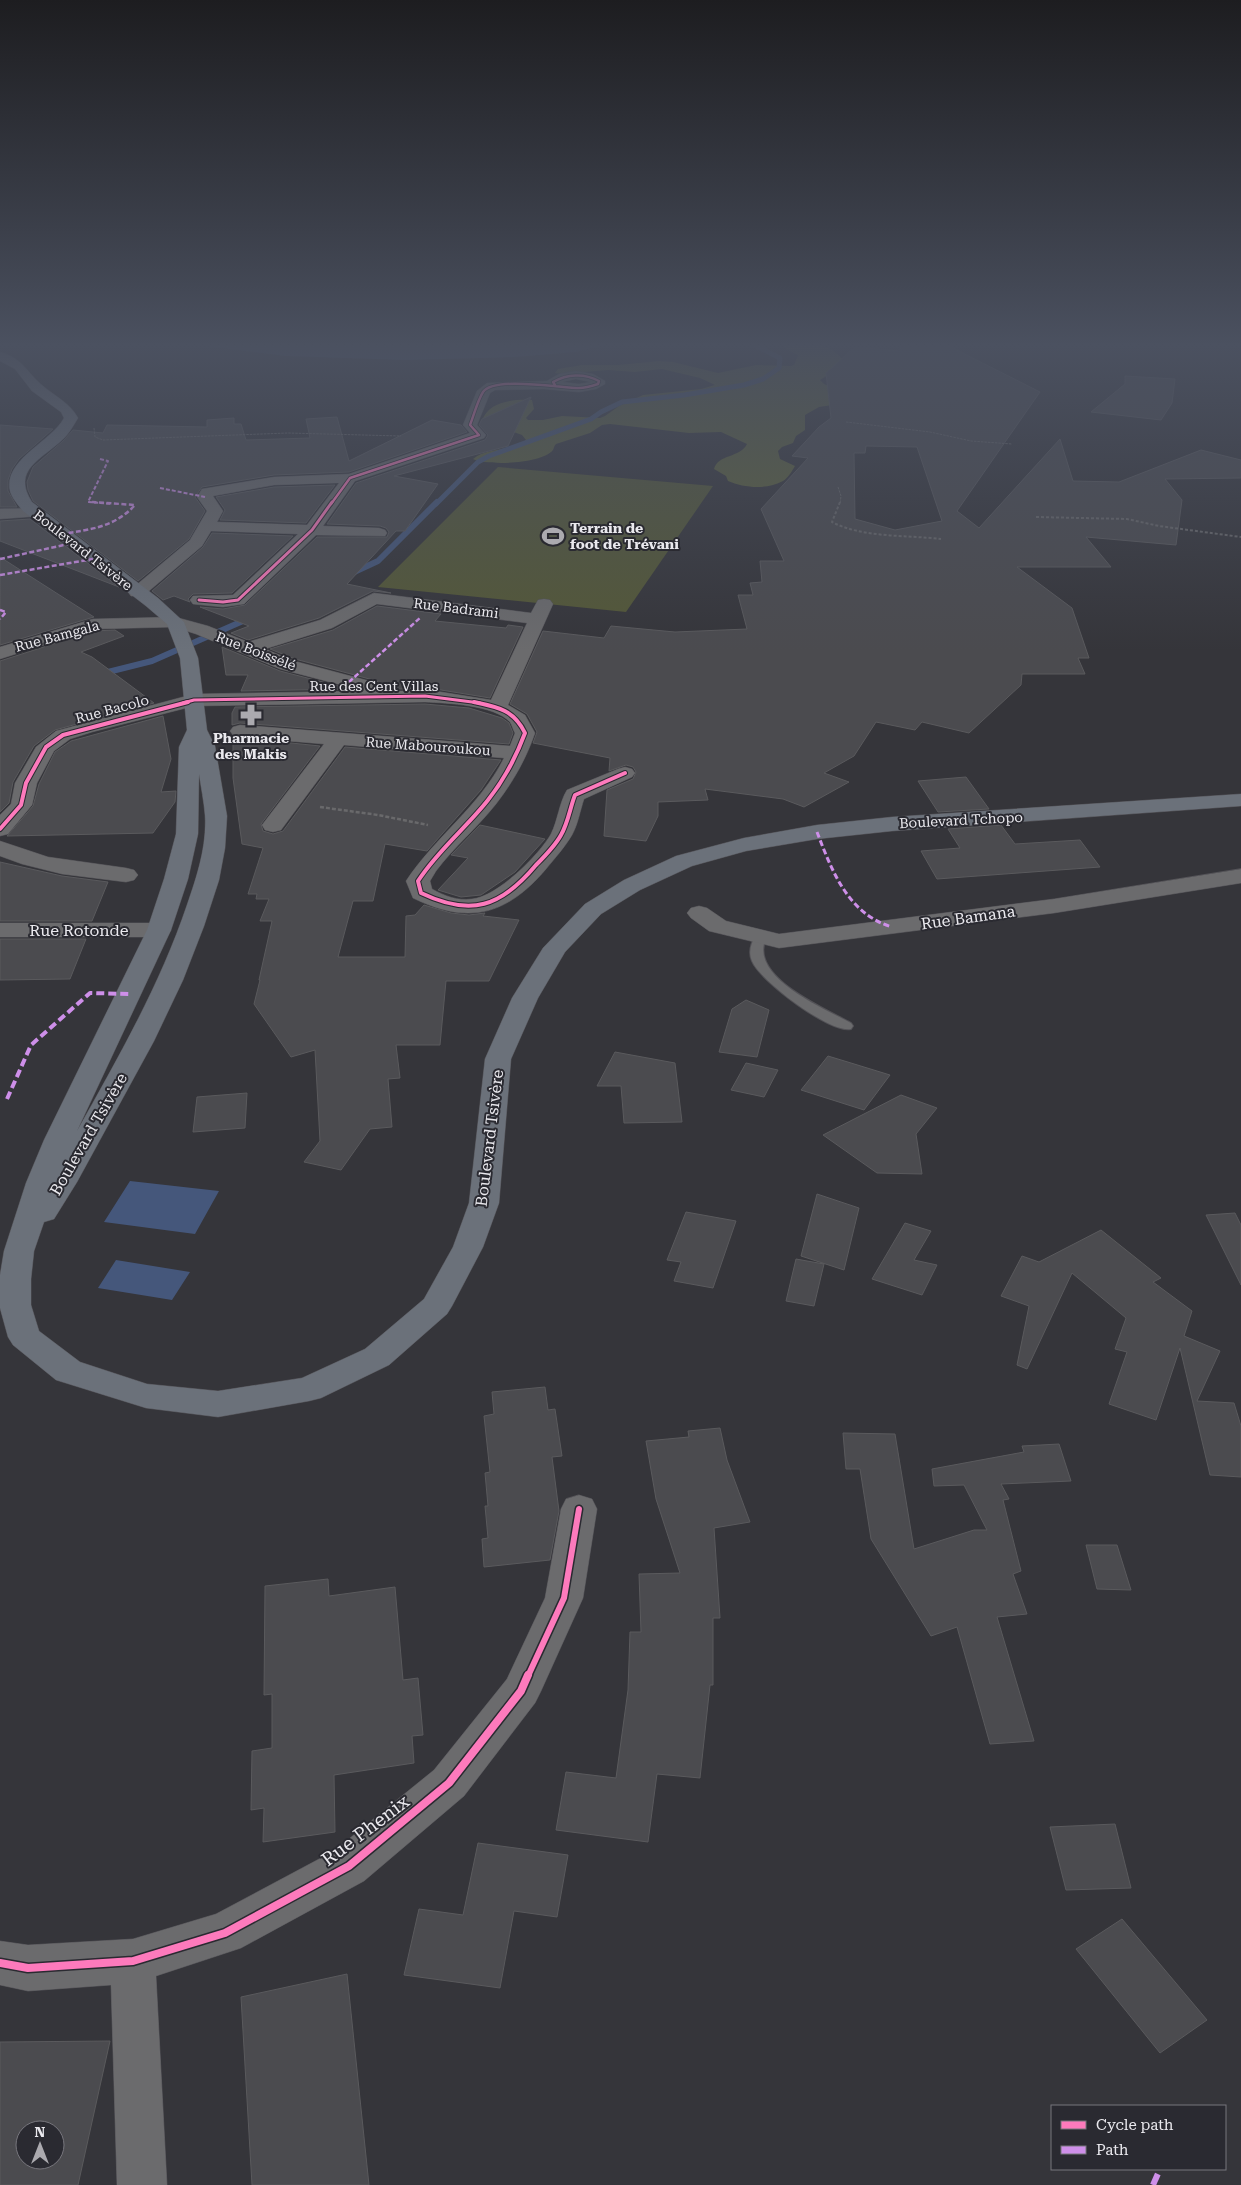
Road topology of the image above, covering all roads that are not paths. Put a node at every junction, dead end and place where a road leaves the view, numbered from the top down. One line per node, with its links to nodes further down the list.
1 (43, 447): 4 (main road, Boulevard Tsivère)
2 (443, 447): 3 (street)
3 (350, 478): 6 (street); 7 (street)
4 (34, 513): 5 (street); 9 (main road, Boulevard Tsivère)
5 (0, 514)
6 (207, 526): 7 (street); 9 (street)
7 (312, 530): 8 (street); 10 (street)
8 (379, 534)
9 (137, 592): 11 (main road, Boulevard Tsivère)
10 (199, 600)
11 (177, 628): 12 (street, Rue Bamgala); 13 (street, Rue Boissélé); 15 (main road, Boulevard Tsivère)
12 (4, 649)
13 (246, 649): 14 (street, Rue Boissélé); 16 (street, Rue Badrami)
14 (426, 696): 15 (street, Rue des Cent Villas); 16 (street, Rue des Cent Villas)
15 (194, 700): 17 (main road, Boulevard Tsivère); 24 (street, Rue Bacolo)
16 (496, 708): 20 (street, Rue des Cent Villas)
17 (197, 730): 29 (main road, Boulevard Tsivère); 32 (main road, Boulevard Tsivère)
18 (240, 731): 19 (street, Rue Mabouroukou)
19 (338, 740): 20 (street, Rue Mabouroukou); 23 (street)
20 (518, 753): 21 (street, Rue des Cent Villas)
21 (625, 773)
22 (1241, 800): 26 (main road, Boulevard Tchopo)
23 (273, 826)
24 (0, 829)
25 (0, 848): 27 (street)
26 (684, 861): 36 (main road, Boulevard Tsivère)
27 (126, 875)
28 (1241, 876): 33 (street, Rue Bamana)
29 (199, 906): 32 (main road); 34 (main road, Boulevard Tsivère)
30 (699, 913): 33 (street, Rue Bamana)
31 (0, 930): 32 (street, Rue Rotonde)
32 (159, 930): 34 (main road); 36 (main road, Boulevard Tsivère)
33 (760, 938): 35 (lane)
34 (161, 997): 36 (main road, Boulevard Tsivère)
35 (846, 1026)
36 (18, 1250)
37 (579, 1508): 38 (street, Rue Phenix)
38 (133, 1961): 39 (street, Rue Phenix); 40 (street)
39 (0, 1963)
40 (142, 2185)

